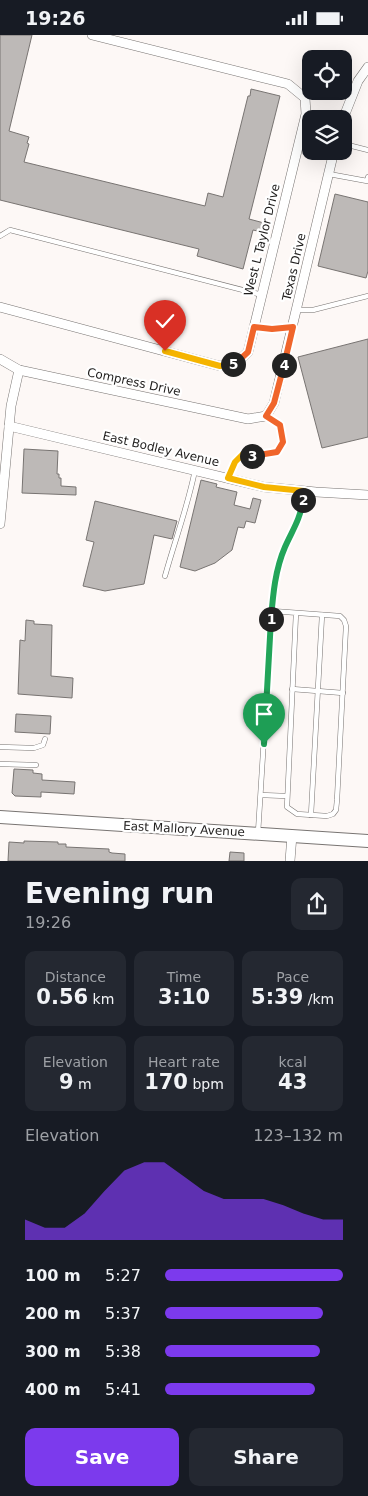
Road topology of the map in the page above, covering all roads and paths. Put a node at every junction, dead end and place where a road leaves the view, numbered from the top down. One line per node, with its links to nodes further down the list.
1 (92, 35): 10 (street, West L Taylor Drive)
2 (368, 67): 3 (street)
3 (347, 110)
4 (352, 146): 5 (lane)
5 (368, 150)
6 (332, 160): 7 (street, Texas Drive)
7 (329, 174): 8 (lane); 13 (street, Texas Drive)
8 (368, 177)
9 (0, 236): 10 (lane)
10 (262, 295): 14 (street, West L Taylor Drive)
11 (368, 296): 13 (lane)
12 (0, 307): 14 (street, West L Taylor Drive)
13 (297, 310): 15 (street, Texas Drive)
14 (254, 327): 15 (lane)
15 (293, 327): 18 (street, Texas Drive)
16 (0, 359): 17 (street, Compress Drive)
17 (19, 371): 18 (street, Compress Drive); 19 (street)
18 (266, 416): 21 (lane)
19 (9, 426): 20 (street, East Bodley Avenue); 22 (street)
20 (195, 470): 21 (street, East Bodley Avenue); 26 (lane)
21 (228, 478): 23 (street, East Bodley Avenue)
22 (2, 481): 25 (street)
23 (304, 491): 24 (street, East Bodley Avenue); 27 (lane)
24 (368, 495)
25 (0, 524)
26 (165, 576)
27 (272, 611): 28 (lane); 37 (lane)
28 (296, 613): 29 (lane); 30 (lane)
29 (322, 615): 31 (lane); 32 (lane)
30 (292, 689): 31 (lane); 38 (lane)
31 (318, 691): 32 (lane); 39 (lane)
32 (343, 693): 39 (lane)
33 (45, 739): 34 (lane)
34 (0, 747)
35 (0, 764): 36 (lane)
36 (36, 765)
37 (261, 795): 38 (lane); 41 (lane)
38 (286, 796): 39 (lane)
39 (311, 815)
40 (0, 817): 41 (main road, East Mallory Avenue)
41 (258, 833): 42 (main road, East Mallory Avenue)
42 (292, 835): 43 (main road, East Mallory Avenue); 44 (street)
43 (368, 841)
44 (290, 861)

